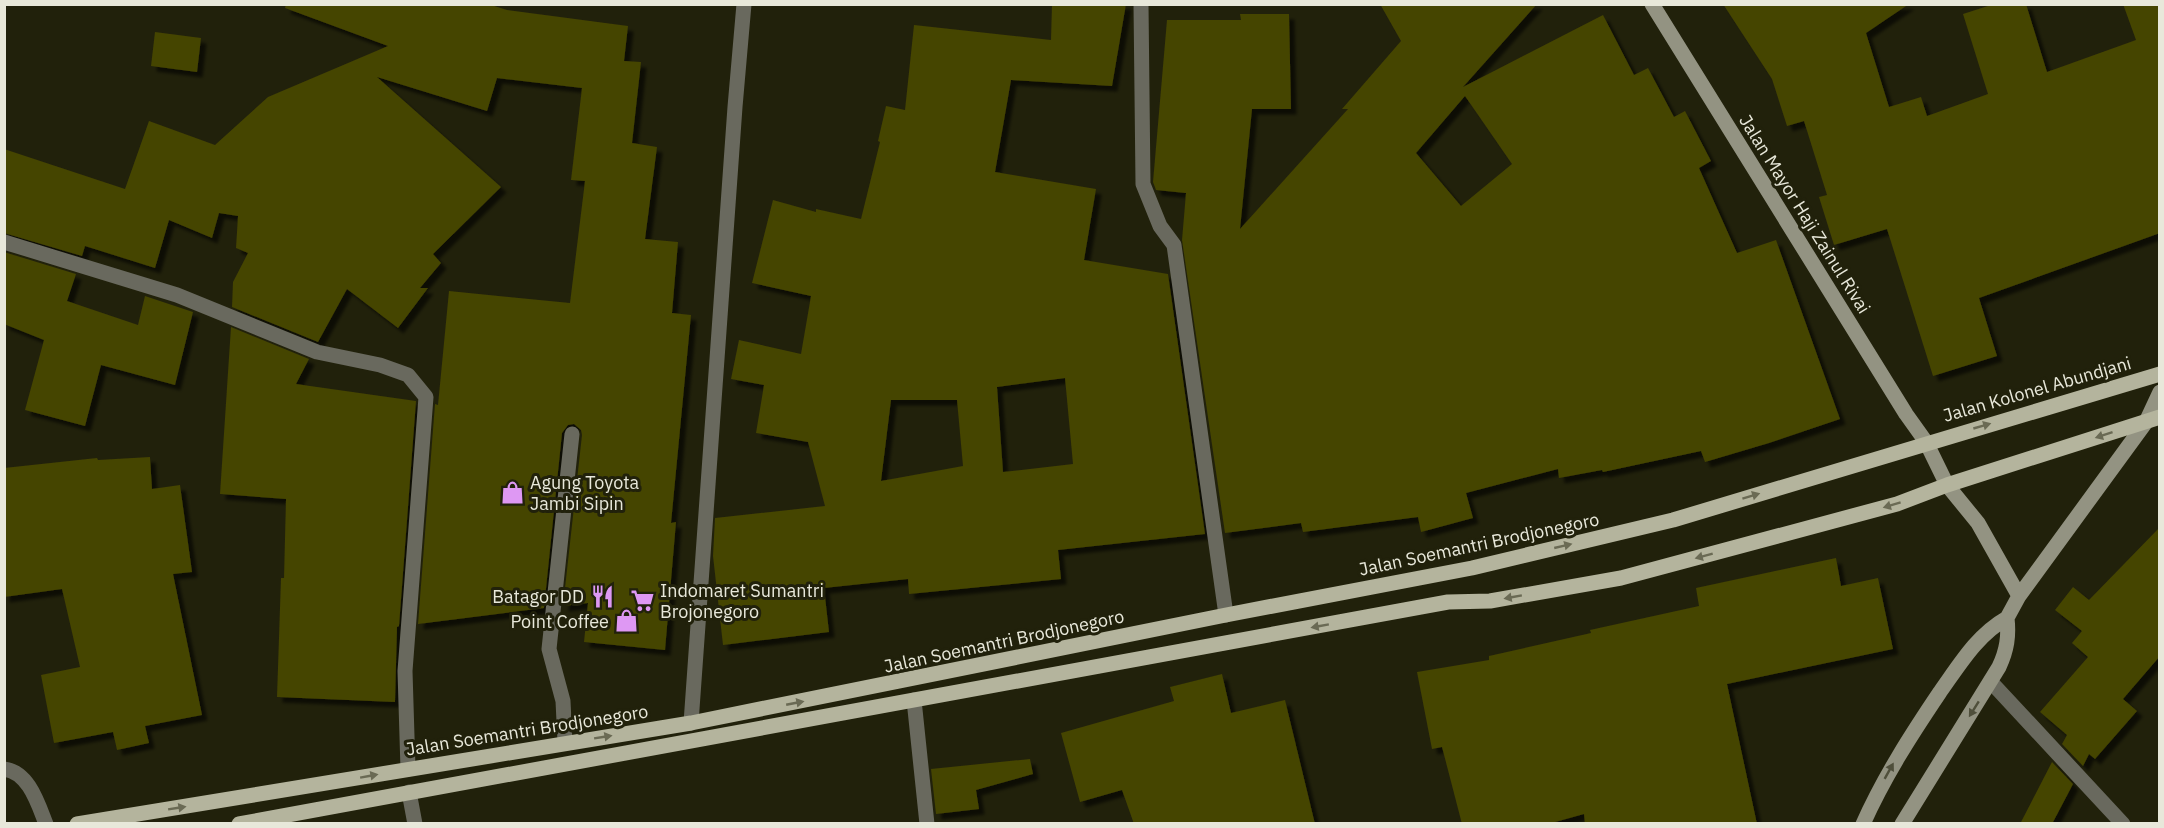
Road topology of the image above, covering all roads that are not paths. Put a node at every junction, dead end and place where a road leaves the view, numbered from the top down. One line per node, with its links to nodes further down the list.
1 (744, 4): 18 (street)
2 (1141, 4): 12 (street)
3 (1652, 4): 9 (street, Jalan Mayor Haji Zainul Rivai)
4 (4, 242): 21 (street)
5 (2160, 374): 9 (main road, Jalan Kolonel Abundjani, one-way to 5)
6 (2160, 392): 7 (street)
7 (2153, 419): 10 (main road, one-way to 10); 11 (street)
8 (572, 434): 19 (street)
9 (1926, 442): 10 (street, Jalan Mayor Haji Zainul Rivai); 12 (main road, Jalan Soemantri Brodjonegoro, one-way to 9)
10 (1947, 485): 11 (street, Jalan Mayor Haji Zainul Rivai); 16 (main road, Jalan Soemantri Brodjonegoro, one-way to 16)
11 (2019, 596): 13 (street)
12 (1226, 615): 14 (main road, Jalan Soemantri Brodjonegoro)
13 (2007, 618): 15 (street); 29 (street, one-way to 13)
14 (938, 674): 16 (main road); 18 (main road, Jalan Soemantri Brodjonegoro, one-way to 14)
15 (1992, 682): 30 (street, one-way to 30); 31 (street)
16 (941, 695): 17 (main road, Jalan Soemantri Brodjonegoro)
17 (914, 699): 22 (main road, Jalan Soemantri Brodjonegoro); 28 (street)
18 (691, 723): 19 (main road, Jalan Soemantri Brodjonegoro, one-way to 18)
19 (565, 742): 21 (main road, Jalan Soemantri Brodjonegoro)
20 (4, 769): 24 (street)
21 (408, 769): 25 (main road, Jalan Soemantri Brodjonegoro, one-way to 21)
22 (409, 792): 23 (main road, Jalan Soemantri Brodjonegoro); 27 (street)
23 (289, 819): 26 (main road, Jalan Soemantri Brodjonegoro)
24 (46, 824)
25 (77, 824)
26 (239, 824)
27 (415, 824)
28 (927, 824)
29 (1863, 824)
30 (1902, 824)
31 (2123, 824)

